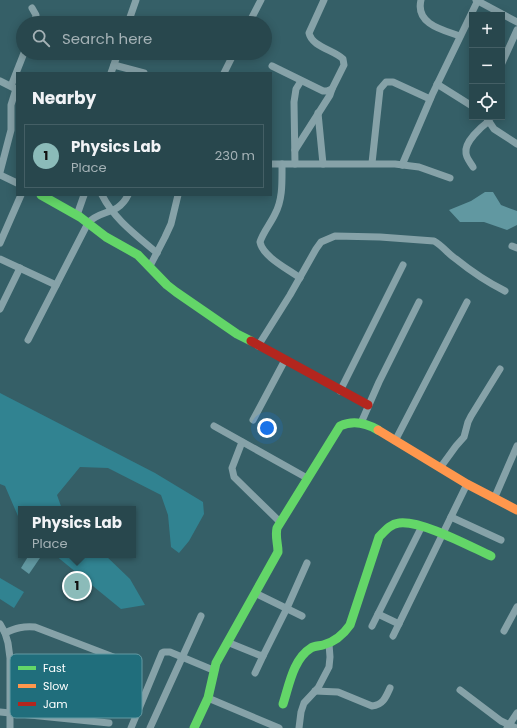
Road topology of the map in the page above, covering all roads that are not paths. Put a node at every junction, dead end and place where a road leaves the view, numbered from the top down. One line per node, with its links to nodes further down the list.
1 (136, 0): 8 (street)
2 (261, 0): 9 (street)
3 (324, 0): 27 (street)
4 (421, 0): 12 (street)
5 (477, 0): 10 (street); 12 (street)
6 (32, 8): 7 (street)
7 (36, 16)
8 (130, 16)
9 (253, 16)
10 (517, 22)
11 (517, 30): 13 (street)
12 (460, 36): 25 (street)
13 (505, 56)
14 (22, 60): 19 (street)
15 (116, 60): 17 (street)
16 (230, 60): 22 (street)
17 (114, 65): 20 (street); 21 (street)
18 (272, 66): 24 (street)
19 (19, 72)
20 (111, 72)
21 (140, 72)
22 (224, 72)
23 (0, 81): 26 (street)
24 (302, 81): 27 (street); 34 (street)
25 (437, 84): 28 (street); 29 (street)
26 (15, 88): 42 (street)
27 (332, 89): 30 (street)
28 (430, 99): 35 (street); 40 (street)
29 (469, 104)
30 (318, 113): 34 (street); 39 (street)
31 (487, 120): 41 (street)
32 (489, 120): 33 (street)
33 (517, 144)
34 (295, 150): 38 (street)
35 (372, 163): 39 (street); 40 (street)
36 (272, 164): 37 (street)
37 (282, 164): 38 (street); 61 (street)
38 (295, 164): 39 (street)
39 (323, 164)
40 (402, 165): 44 (street)
41 (473, 167)
42 (0, 172)
43 (0, 175): 45 (street)
44 (450, 178)
45 (16, 183)
46 (21, 196): 55 (street)
47 (43, 196): 53 (street)
48 (84, 196): 53 (street)
49 (103, 196): 52 (street)
50 (127, 196): 52 (street)
51 (178, 196): 56 (street)
52 (111, 212): 54 (street); 56 (street)
53 (77, 215): 54 (street)
54 (88, 224): 59 (street); 62 (street)
55 (0, 243)
56 (157, 253): 59 (street)
57 (0, 259): 60 (street)
58 (403, 265): 71 (street)
59 (150, 266): 68 (street)
60 (20, 268): 62 (street); 66 (street)
61 (300, 278): 63 (street); 68 (street)
62 (56, 285): 67 (street)
63 (506, 291)
64 (419, 302): 72 (street)
65 (467, 302): 76 (street)
66 (0, 308)
67 (28, 340)
68 (258, 346): 69 (street)
69 (285, 360): 71 (street); 73 (street)
70 (500, 369): 79 (street)
71 (340, 391): 72 (street)
72 (368, 405): 74 (street)
73 (253, 420)
74 (361, 423): 76 (street); 80 (street)
75 (214, 426): 77 (street)
76 (395, 441): 79 (street)
77 (242, 442): 80 (street); 85 (street)
78 (517, 446): 82 (street)
79 (440, 468): 81 (street)
80 (307, 478): 85 (street)
81 (467, 484): 82 (street); 84 (street)
82 (494, 498): 83 (street)
83 (517, 510)
84 (451, 517): 87 (street); 88 (street)
85 (280, 522): 91 (street)
86 (422, 526): 87 (street); 94 (street); 104 (street)
87 (443, 534): 89 (street); 98 (street)
88 (501, 540)
89 (492, 556)
90 (307, 563): 93 (street)
91 (254, 593): 93 (street); 103 (street)
92 (517, 607): 100 (street)
93 (287, 608): 96 (street); 106 (street)
94 (378, 614): 98 (street); 99 (street)
95 (201, 616): 107 (street)
96 (302, 616)
97 (0, 624): 101 (street)
98 (399, 624): 102 (street)
99 (372, 626)
100 (504, 631)
101 (6, 633): 105 (street); 117 (street)
102 (393, 636)
103 (227, 642): 106 (street); 108 (street)
104 (329, 644): 112 (street); 115 (street)
105 (106, 654)
106 (263, 656): 109 (street)
107 (181, 657): 108 (street); 114 (street); 125 (street)
108 (213, 670): 113 (street)
109 (255, 673)
110 (390, 688): 112 (street)
111 (460, 690): 122 (street)
112 (315, 691): 128 (street)
113 (208, 698): 126 (street); 127 (street)
114 (142, 701)
115 (283, 704)
116 (0, 712): 117 (street)
117 (10, 713): 123 (street)
118 (517, 713): 122 (street)
119 (60, 718): 121 (street)
120 (135, 718): 124 (street)
121 (109, 723)
122 (508, 726): 129 (street)
123 (10, 728)
124 (131, 728)
125 (150, 728)
126 (194, 728)
127 (279, 728)
128 (299, 728)
129 (516, 728)

